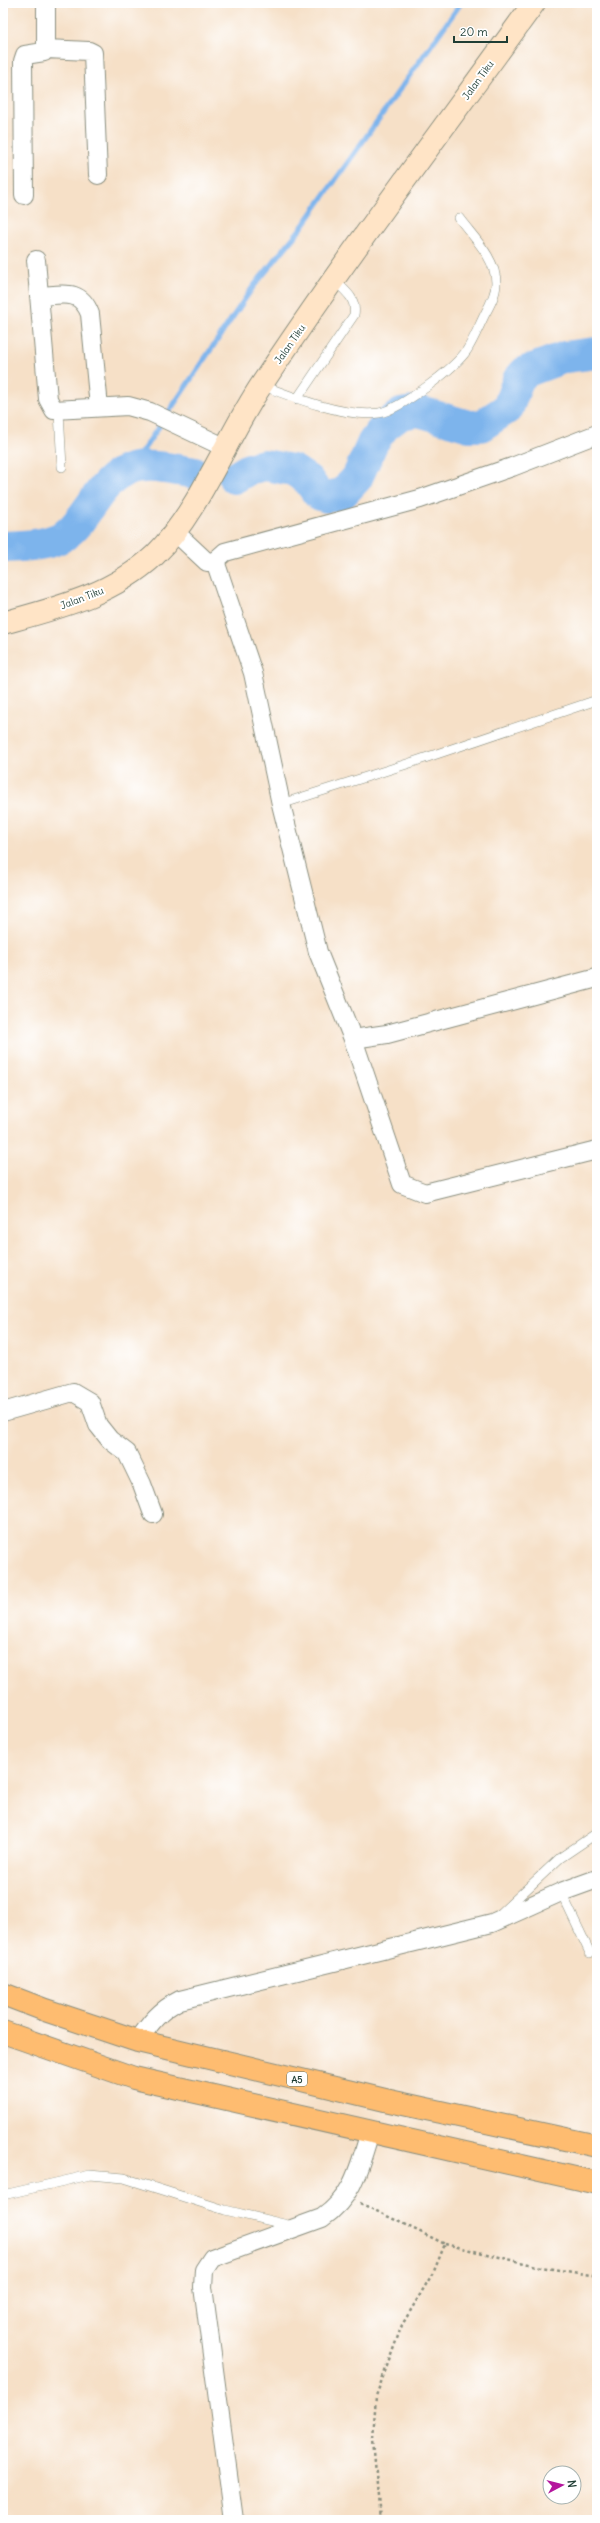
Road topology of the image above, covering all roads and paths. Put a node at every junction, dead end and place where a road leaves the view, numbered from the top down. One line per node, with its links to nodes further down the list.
1 (46, 3): 3 (street)
2 (534, 3): 8 (main road, Jalan Tiku)
3 (46, 49): 4 (street); 5 (street)
4 (98, 175)
5 (24, 195)
6 (459, 218): 11 (lane)
7 (36, 260): 9 (street)
8 (334, 280): 10 (main road, Jalan Tiku); 11 (lane)
9 (39, 296): 12 (street); 13 (street)
10 (261, 385): 11 (lane); 15 (main road, Jalan Tiku)
11 (297, 399)
12 (99, 407): 13 (street); 15 (street)
13 (59, 412): 16 (lane)
14 (597, 434): 18 (street)
15 (224, 447): 17 (main road, Jalan Tiku)
16 (62, 467)
17 (175, 532): 18 (street); 19 (main road, Jalan Tiku)
18 (215, 562): 21 (street)
19 (3, 623)
20 (597, 700): 21 (lane)
21 (280, 804): 23 (street)
22 (597, 978): 23 (street)
23 (353, 1039): 24 (street)
24 (597, 1150)
25 (3, 1412): 26 (street)
26 (153, 1514)
27 (597, 1833): 30 (lane)
28 (597, 1880): 29 (street)
29 (561, 1892): 30 (street); 31 (lane)
30 (492, 1922): 34 (street)
31 (590, 1952)
32 (3, 1994): 34 (highway, A5)
33 (3, 2032): 35 (highway)
34 (138, 2041): 36 (highway, A5)
35 (370, 2132): 37 (highway); 39 (street)
36 (597, 2146)
37 (597, 2183)
38 (3, 2195): 40 (lane)
39 (345, 2196): 40 (street); 41 (path)
40 (299, 2227): 43 (street)
41 (445, 2244): 42 (path); 44 (path)
42 (597, 2276)
43 (234, 2520)
44 (380, 2520)

